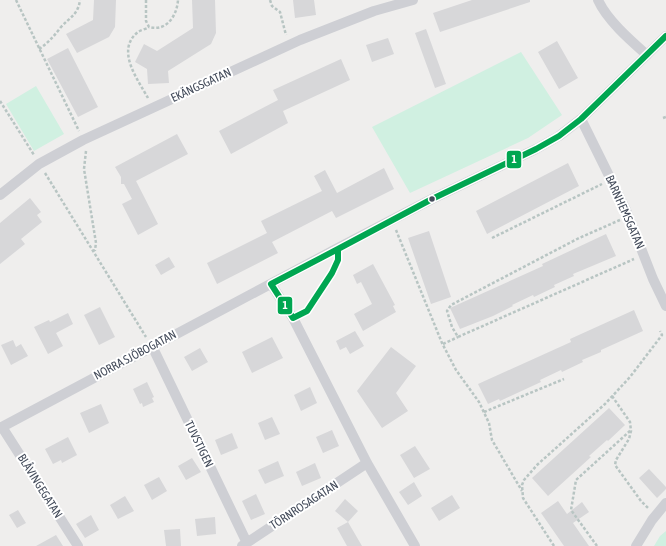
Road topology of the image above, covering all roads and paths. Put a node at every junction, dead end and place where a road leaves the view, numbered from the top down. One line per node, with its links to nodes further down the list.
1 (16, 0): 11 (path)
2 (80, 0): 11 (path)
3 (146, 0): 8 (path)
4 (178, 0): 8 (path)
5 (270, 0): 10 (path)
6 (413, 0): 10 (street, EKÄNGSGATAN)
7 (598, 0): 12 (street)
8 (149, 27): 14 (path)
9 (666, 36): 12 (street, NORRA SJÖBOGATAN)
10 (288, 46): 14 (street, EKÄNGSGATAN)
11 (39, 50): 16 (path)
12 (647, 55): 15 (street, NORRA SJÖBOGATAN)
13 (0, 101): 17 (path)
14 (154, 107): 16 (street, EKÄNGSGATAN)
15 (581, 118): 18 (street, BARNHEMSGATAN); 21 (street, NORRA SJÖBOGATAN)
16 (83, 140): 17 (street, EKÄNGSGATAN); 24 (path)
17 (39, 164): 19 (street, EKÄNGSGATAN); 24 (path)
18 (611, 180): 20 (street, BARNHEMSGATAN); 22 (path)
19 (0, 195)
20 (629, 217): 25 (street, BARNHEMSGATAN); 30 (path)
21 (392, 220): 23 (street, NORRA SJÖBOGATAN); 31 (path)
22 (492, 238)
23 (338, 248): 26 (street, NORRA SJÖBOGATAN); 28 (lane)
24 (93, 251): 32 (path)
25 (644, 255): 27 (street, BARNHEMSGATAN); 30 (path)
26 (271, 284): 28 (street); 32 (street, NORRA SJÖBOGATAN)
27 (666, 306)
28 (293, 318): 38 (street)
29 (660, 331): 34 (path)
30 (458, 337): 31 (path)
31 (443, 344): 35 (path)
32 (152, 346): 36 (street, NORRA SJÖBOGATAN); 42 (street, TUVSTIGEN)
33 (564, 379): 35 (path)
34 (612, 396): 37 (path); 39 (path)
35 (484, 412): 39 (path)
36 (1, 427): 43 (street, BLÅVINGEGATAN)
37 (631, 430): 41 (path); 46 (path)
38 (367, 463): 42 (street, TÖRNROSAGATAN); 44 (street)
39 (522, 491): 45 (path)
40 (666, 503): 41 (street)
41 (656, 516): 47 (street)
42 (244, 544)
43 (78, 546)
44 (415, 546)
45 (554, 546)
46 (597, 546)
47 (636, 546)

